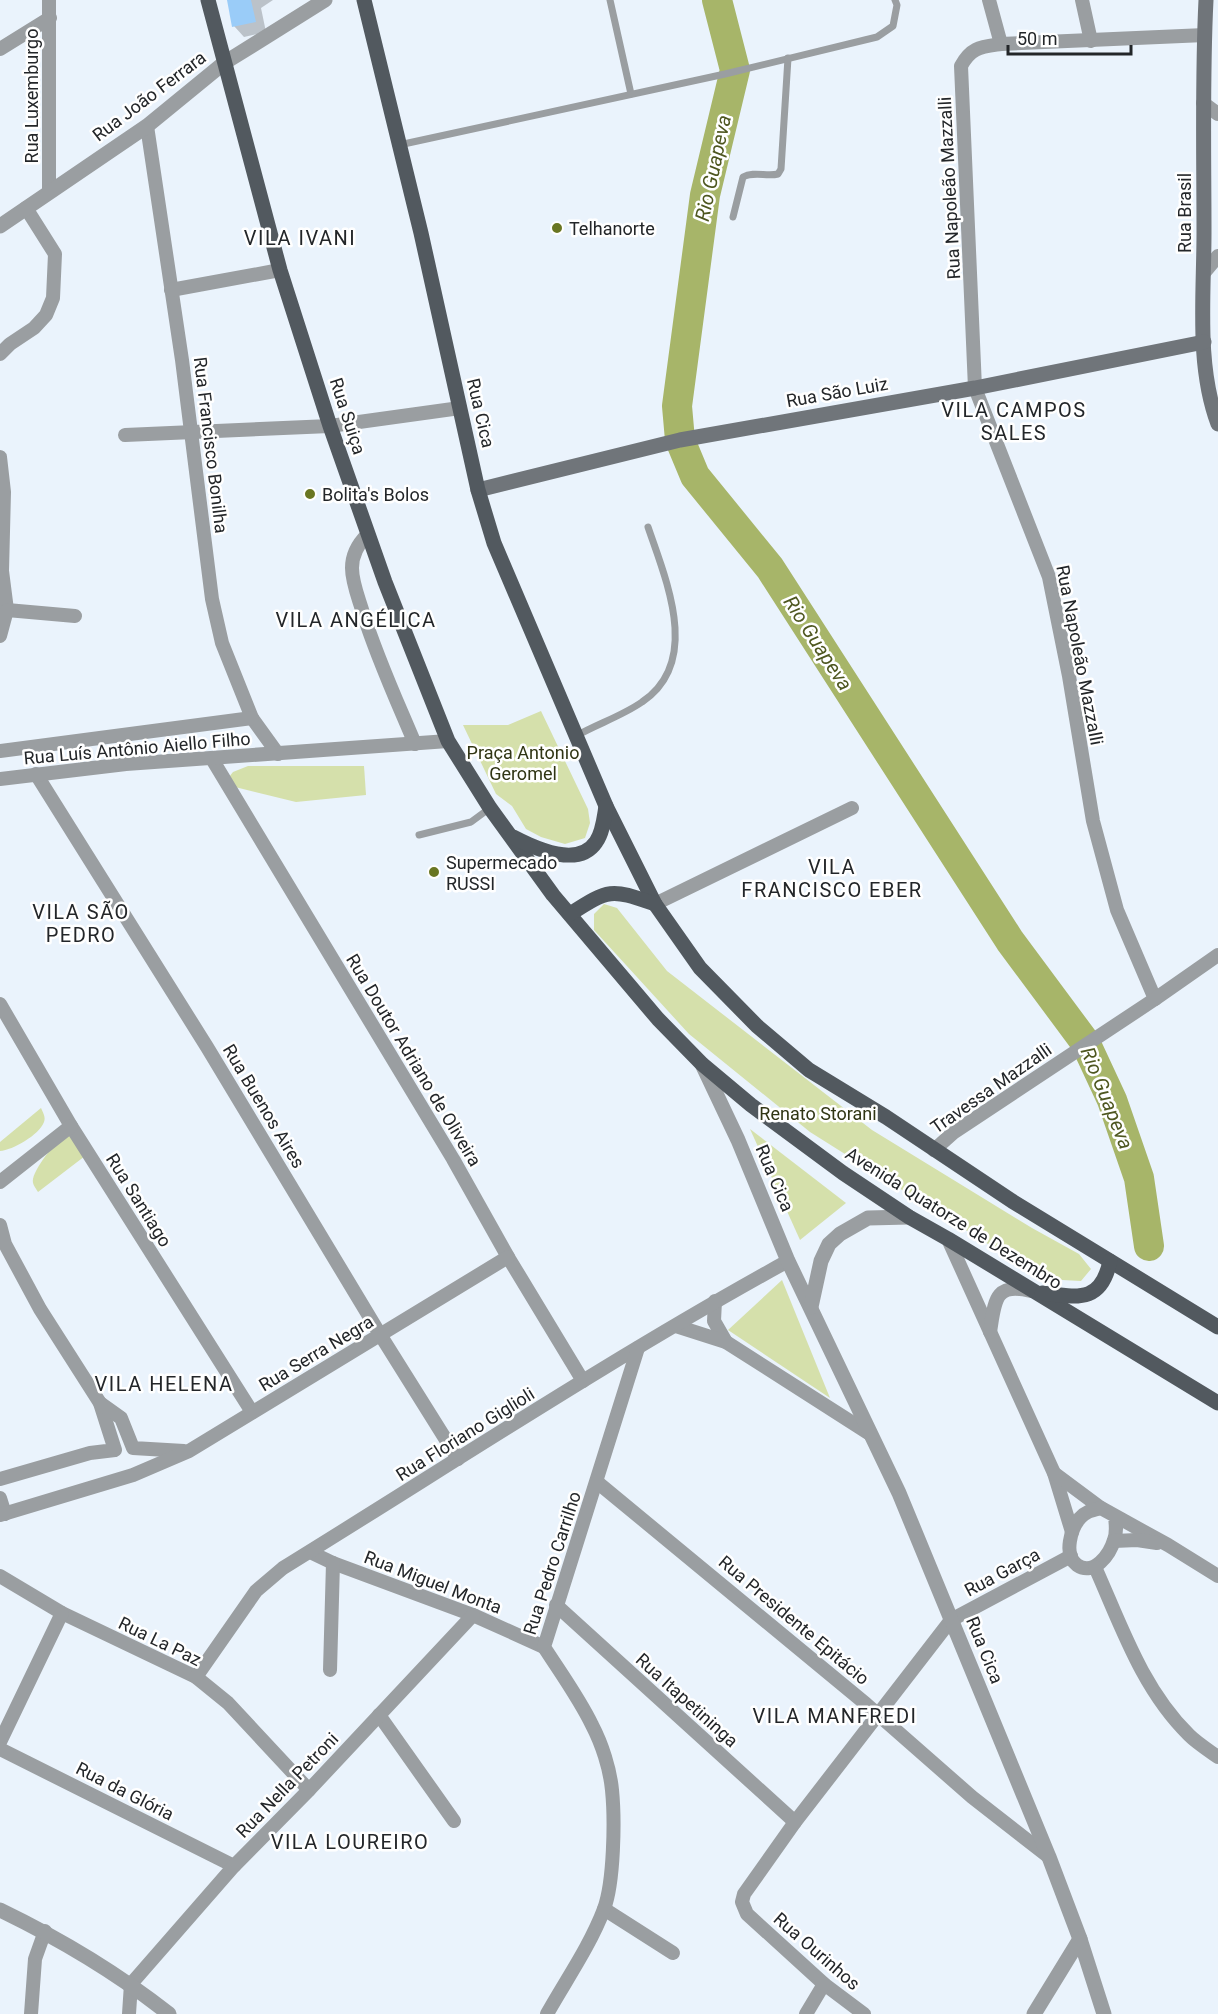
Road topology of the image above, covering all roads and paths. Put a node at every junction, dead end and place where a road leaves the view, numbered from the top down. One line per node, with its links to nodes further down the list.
1 (49, 0): 10 (street, Rua Luxemburgo)
2 (208, 0): 16 (main road, Rua Suiça)
3 (325, 0): 16 (street, Rua João Ferrara)
4 (364, 0): 21 (main road, Rua Cica)
5 (610, 0): 17 (lane)
6 (896, 0): 15 (lane)
7 (989, 0): 13 (street)
8 (1082, 0): 12 (street)
9 (1206, 0): 11 (main road, Rua Brasil)
10 (50, 18): 14 (street); 22 (street, Rua Luxemburgo)
11 (1204, 35): 12 (street); 18 (main road, Rua Brasil)
12 (1091, 41): 13 (street)
13 (1001, 44): 32 (street, Rua Napoleão Mazzalli)
14 (0, 49)
15 (788, 58): 17 (lane); 24 (lane)
16 (224, 63): 20 (street, Rua João Ferrara); 27 (main road, Rua Suiça)
17 (631, 94): 21 (lane)
18 (1203, 103): 19 (street); 28 (main road, Rua Brasil)
19 (1218, 114)
20 (147, 126): 22 (street, Rua João Ferrara); 29 (street, Rua Francisco Bonilha)
21 (399, 145): 33 (main road, Rua Cica)
22 (49, 192): 23 (street, Rua João Ferrara)
23 (26, 208): 25 (street, Rua João Ferrara); 31 (street)
24 (733, 218)
25 (0, 226)
26 (1218, 256): 28 (street)
27 (280, 270): 29 (street); 35 (main road, Rua Suiça)
28 (1203, 274): 30 (main road, Rua Brasil)
29 (171, 290): 36 (street, Rua Francisco Bonilha)
30 (1204, 342): 32 (main road, Rua São Luiz); 34 (main road, Rua Brasil)
31 (0, 354)
32 (975, 388): 39 (main road, Rua São Luiz); 64 (street, Rua Napoleão Mazzalli)
33 (459, 408): 35 (street); 39 (main road, Rua Cica)
34 (1218, 424)
35 (330, 426): 36 (street); 42 (main road, Rua Suiça)
36 (191, 432): 37 (street); 46 (street, Rua Francisco Bonilha)
37 (125, 435)
38 (0, 458): 40 (street)
39 (478, 490): 47 (main road, Rua Cica)
40 (2, 492): 43 (street)
41 (648, 527): 47 (lane)
42 (367, 535): 48 (main road, Rua Suiça); 49 (street)
43 (7, 610): 44 (street); 45 (street)
44 (75, 616)
45 (0, 636)
46 (252, 718): 50 (street); 51 (street, Rua Francisco Bonilha)
47 (576, 736): 57 (main road, Rua Cica)
48 (448, 741): 49 (street, Rua Luís Antônio Aiello Filho); 55 (main road, Rua Suiça)
49 (415, 744): 51 (street, Rua Luís Antônio Aiello Filho)
50 (0, 751)
51 (278, 754): 52 (street, Rua Luís Antônio Aiello Filho)
52 (212, 759): 53 (street, Rua Luís Antônio Aiello Filho); 73 (street, Rua Doutor Adriano de Oliveira)
53 (36, 774): 54 (street, Rua Luís Antônio Aiello Filho); 82 (street, Rua Buenos Aires)
54 (0, 779)
55 (490, 808): 58 (lane); 59 (main road, Rua Suiça)
56 (852, 808): 61 (street)
57 (609, 812): 59 (main road); 61 (main road)
58 (419, 835)
59 (510, 836): 60 (main road, Rua Suiça)
60 (522, 854): 62 (main road, Avenida Quatorze de Dezembro)
61 (655, 904): 62 (main road); 68 (main road)
62 (570, 914): 66 (main road, Avenida Quatorze de Dezembro)
63 (1218, 955): 64 (street, Travessa Mazzalli)
64 (1155, 999): 68 (street, Travessa Mazzalli)
65 (0, 1004): 67 (street, Rua Santiago)
66 (702, 1064): 70 (main road, Avenida Quatorze de Dezembro); 74 (street, Rua Cica)
67 (71, 1126): 69 (street); 88 (street, Rua Santiago)
68 (934, 1150): 75 (main road)
69 (0, 1182)
70 (909, 1217): 72 (main road, Avenida Quatorze de Dezembro); 78 (street)
71 (0, 1225): 86 (street)
72 (948, 1239): 76 (main road, Avenida Quatorze de Dezembro); 81 (street)
73 (508, 1257): 82 (street, Rua Serra Negra); 85 (street, Rua Doutor Adriano de Oliveira)
74 (788, 1261): 77 (street, Rua Floriano Giglioli); 78 (street, Rua Cica)
75 (1110, 1261): 76 (main road); 80 (main road)
76 (1036, 1292): 81 (street); 87 (main road, Avenida Quatorze de Dezembro)
77 (715, 1301): 79 (street, Rua Floriano Giglioli); 83 (street)
78 (811, 1307): 89 (street, Rua Cica)
79 (676, 1326): 83 (street); 84 (street, Rua Floriano Giglioli)
80 (1218, 1327)
81 (990, 1332): 94 (street)
82 (381, 1336): 88 (street, Rua Serra Negra); 93 (street, Rua Buenos Aires)
83 (726, 1342): 89 (street)
84 (638, 1348): 85 (street, Rua Floriano Giglioli); 97 (street, Rua Pedro Carrilho)
85 (583, 1382): 93 (street, Rua Floriano Giglioli)
86 (100, 1403): 90 (street); 91 (street)
87 (1218, 1403)
88 (252, 1412): 92 (street, Rua Serra Negra)
89 (870, 1434): 114 (street, Rua Cica)
90 (133, 1448): 91 (street); 92 (street); 95 (street)
91 (115, 1450): 96 (street)
92 (189, 1451): 95 (street, Rua Serra Negra)
93 (458, 1459): 105 (street, Rua Floriano Giglioli)
94 (1054, 1473): 99 (street); 102 (street)
95 (133, 1475): 100 (street, Rua Serra Negra)
96 (0, 1479)
97 (597, 1482): 111 (street, Rua Pedro Carrilho); 118 (street, Rua Presidente Epitácio)
98 (0, 1498): 100 (street)
99 (1101, 1508): 101 (street); 102 (street)
100 (2, 1515)
101 (1115, 1517): 103 (street); 104 (street)
102 (1072, 1532): 106 (street)
103 (1114, 1541): 104 (street); 108 (street)
104 (1168, 1545): 110 (street)
105 (310, 1552): 107 (street, Rua Miguel Monta); 117 (street, Rua Floriano Giglioli)
106 (1071, 1556): 108 (street); 114 (street, Rua Garça)
107 (333, 1563): 113 (street, Rua Miguel Monta); 116 (street)
108 (1095, 1567): 122 (street)
109 (0, 1576): 112 (street, Rua La Paz)
110 (1218, 1576)
111 (556, 1605): 115 (street, Rua Pedro Carrilho); 125 (street, Rua Itapetininga)
112 (62, 1613): 117 (street, Rua La Paz); 120 (street)
113 (473, 1615): 115 (street, Rua Miguel Monta); 119 (street, Rua Nella Petroni)
114 (951, 1620): 118 (street); 126 (street, Rua Cica)
115 (544, 1647): 128 (street, Rua Pedro Carrilho)
116 (330, 1670)
117 (196, 1677): 123 (street, Rua La Paz)
118 (878, 1714): 125 (street); 126 (street, Rua Presidente Epitácio)
119 (379, 1715): 123 (street, Rua Nella Petroni); 124 (street)
120 (0, 1742)
121 (0, 1749): 127 (street, Rua da Glória)
122 (1218, 1757)
123 (309, 1790): 127 (street, Rua Nella Petroni)
124 (454, 1821)
125 (795, 1822): 134 (street, Rua Ourinhos)
126 (1049, 1857): 131 (street, Rua Cica)
127 (234, 1866): 133 (street, Rua Nella Petroni)
128 (604, 1909): 132 (street); 138 (street, Rua Pedro Carrilho)
129 (0, 1910): 130 (street)
130 (45, 1932): 133 (street); 135 (street)
131 (1080, 1939): 141 (street); 142 (street, Rua Cica)
132 (673, 1953)
133 (131, 1984): 136 (street); 137 (street)
134 (824, 1984): 139 (street); 140 (street, Rua Ourinhos)
135 (31, 2014)
136 (129, 2014)
137 (170, 2014)
138 (547, 2014)
139 (806, 2014)
140 (864, 2014)
141 (1034, 2014)
142 (1104, 2014)

